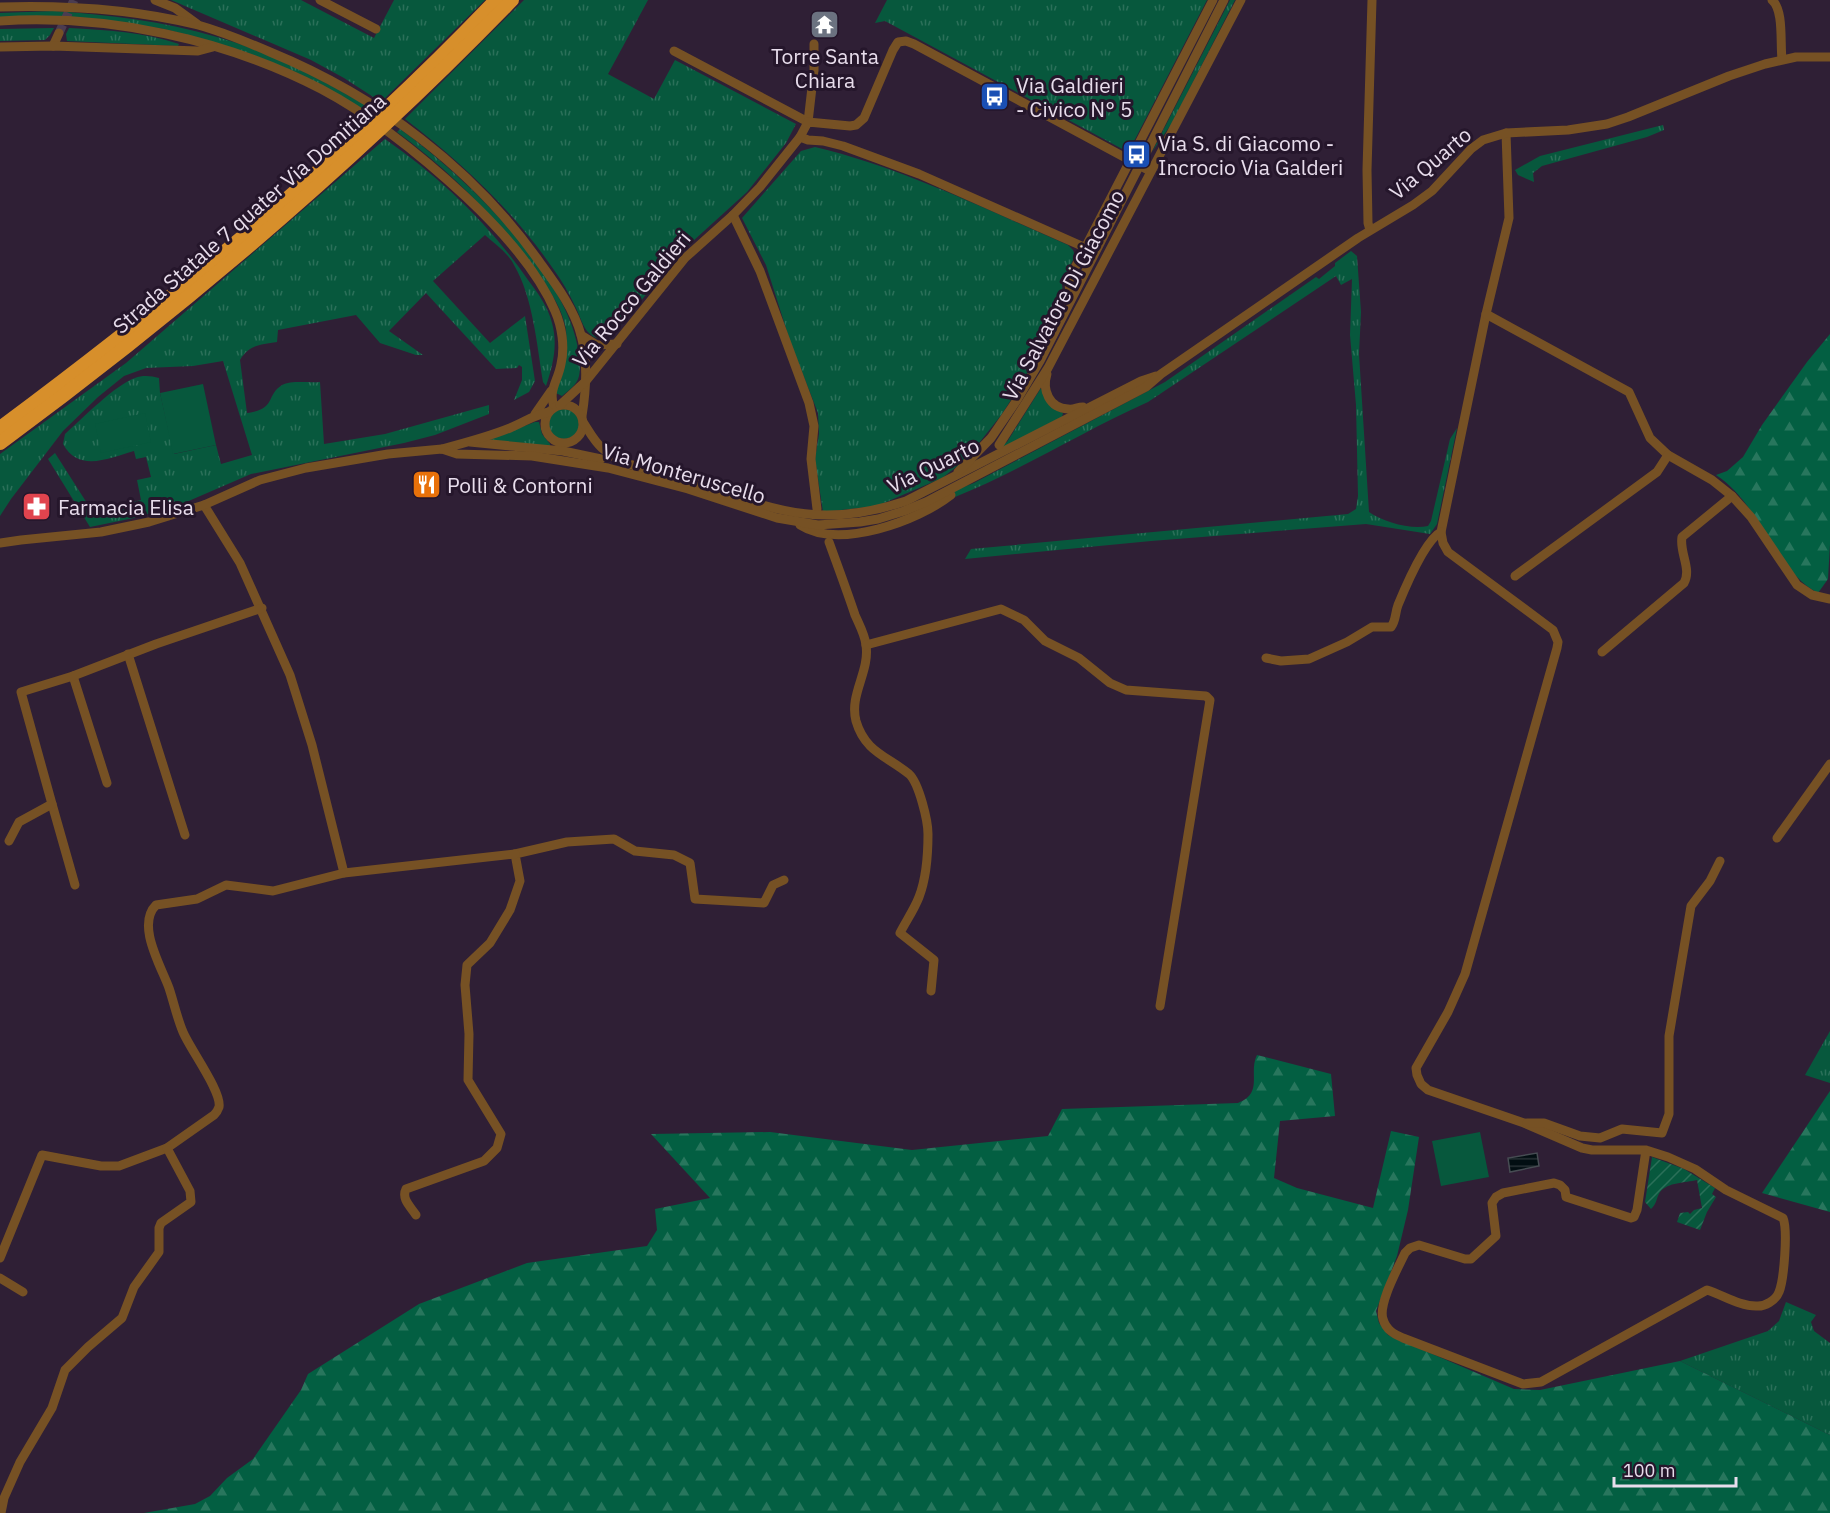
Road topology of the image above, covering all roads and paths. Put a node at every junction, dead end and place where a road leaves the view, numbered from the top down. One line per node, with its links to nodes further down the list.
1 (155, 0): 12 (street)
2 (320, 0): 13 (street)
3 (496, 0): 43 (highway, Strada Statale 7 quater Via Domitiana)
4 (512, 0): 44 (highway, Strada Statale 7 quater Via Domitiana)
5 (1213, 0): 25 (street, Via Salvatore Di Giacomo)
6 (1224, 0): 26 (street, Via Salvatore Di Giacomo)
7 (1241, 0): 27 (street, Via Salvatore Di Giacomo)
8 (1372, 0): 29 (street)
9 (1772, 0): 21 (street)
10 (0, 7): 12 (street)
11 (0, 21): 17 (street)
12 (199, 25): 33 (street)
13 (376, 30)
14 (59, 33): 16 (street)
15 (814, 44): 22 (street)
16 (53, 46): 17 (street); 18 (street)
17 (213, 46): 38 (street)
18 (0, 47)
19 (674, 51): 22 (street)
20 (1830, 57): 21 (street, Via Quarto)
21 (1782, 59): 23 (street, Via Quarto)
22 (808, 122): 24 (street, Via Rocco Galdieri); 25 (street)
23 (1506, 133): 29 (street, Via Quarto); 32 (street)
24 (800, 136): 28 (street, Via Rocco Galdieri); 30 (street)
25 (1129, 160): 26 (street); 30 (street, Via Salvatore Di Giacomo)
26 (1139, 165): 27 (street); 31 (street, Via Salvatore Di Giacomo)
27 (1150, 171): 35 (street, Via Salvatore Di Giacomo)
28 (734, 215): 34 (street, Via Rocco Galdieri); 55 (street)
29 (1370, 230): 36 (street, Via Quarto)
30 (1084, 247): 31 (street, Via Salvatore Di Giacomo)
31 (1070, 301): 51 (street, Via Salvatore Di Giacomo)
32 (1486, 314): 49 (street); 57 (street)
33 (581, 335): 34 (street); 37 (street)
34 (617, 344): 37 (street, Via Rocco Galdieri)
35 (1047, 368): 40 (street); 46 (street, Via Salvatore Di Giacomo)
36 (1161, 374): 40 (street, Via Quarto); 56 (street, Via Quarto)
37 (586, 381): 39 (street, Via Rocco Galdieri); 42 (street)
38 (552, 389): 39 (street); 41 (street)
39 (555, 408): 41 (street); 42 (street); 48 (street)
40 (1088, 408): 51 (street, Via Quarto)
41 (535, 414): 45 (street)
42 (582, 419): 48 (street); 51 (street, Via Quarto)
43 (0, 428)
44 (0, 442)
45 (470, 442): 47 (street); 48 (street)
46 (999, 446)
47 (442, 449): 48 (street, Via Monteruscello); 54 (street, Via Monteruscello)
48 (563, 451): 50 (street); 56 (street, Via Monteruscello)
49 (1668, 454): 53 (street); 60 (street)
50 (601, 459)
51 (955, 476)
52 (951, 495): 56 (street)
53 (1732, 496): 61 (street); 64 (street)
54 (204, 505): 59 (street, Via Monteruscello); 62 (street)
55 (817, 509)
56 (796, 522)
57 (1441, 532): 66 (street); 81 (street)
58 (829, 542): 63 (street)
59 (0, 543)
60 (1515, 576)
61 (1830, 599)
62 (262, 608): 65 (street); 76 (street)
63 (866, 645): 79 (street); 80 (street)
64 (1602, 652)
65 (128, 654): 67 (street); 71 (street)
66 (1266, 658)
67 (73, 676): 69 (street); 70 (street)
68 (1830, 764): 72 (street)
69 (107, 783)
70 (52, 804): 73 (street); 78 (street)
71 (185, 835)
72 (1778, 838)
73 (9, 841)
74 (515, 854): 76 (street); 77 (street); 84 (street)
75 (1720, 861): 81 (street)
76 (345, 873): 82 (street)
77 (784, 880)
78 (75, 885)
79 (931, 991)
80 (1160, 1006)
81 (1524, 1123): 83 (street)
82 (167, 1148): 85 (street); 88 (street)
83 (1646, 1150): 83 (street)
84 (416, 1215)
85 (0, 1258)
86 (0, 1278): 87 (street)
87 (23, 1292)
88 (1, 1513)

